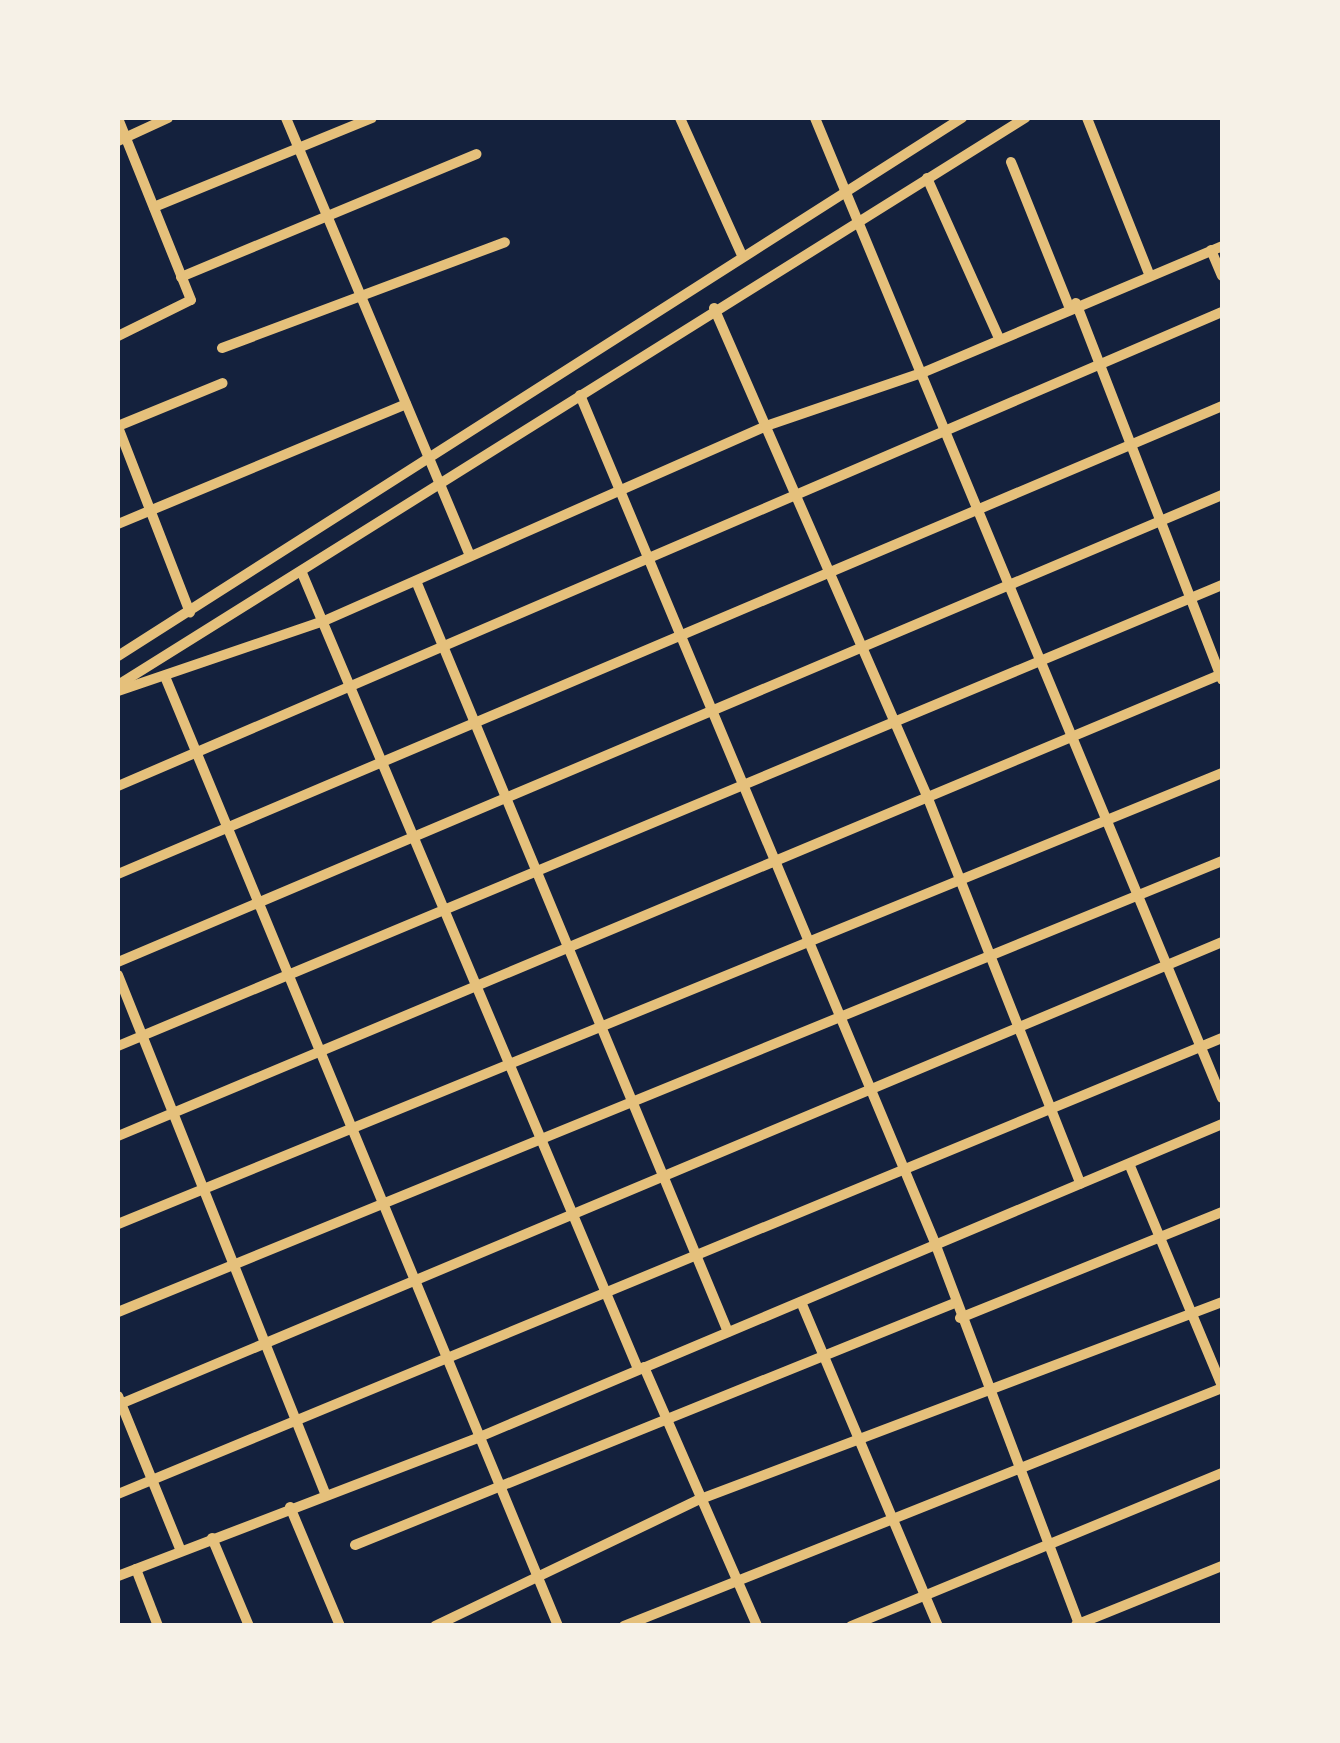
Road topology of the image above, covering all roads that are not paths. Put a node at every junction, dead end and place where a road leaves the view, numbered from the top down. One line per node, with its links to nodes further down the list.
1 (118, 118): 10 (street)
2 (168, 118): 10 (street)
3 (286, 118): 11 (street)
4 (372, 118): 11 (street)
5 (680, 118): 21 (street)
6 (815, 118): 15 (street)
7 (962, 118): 15 (street)
8 (1025, 118): 14 (street)
9 (1087, 118): 22 (street)
10 (122, 139): 16 (street)
11 (298, 148): 16 (street); 17 (street)
12 (476, 154): 17 (street)
13 (1011, 162): 26 (street)
14 (928, 178): 18 (street); 30 (street)
15 (845, 193): 18 (street); 21 (street)
16 (154, 208): 24 (street)
17 (326, 216): 24 (street); 25 (street)
18 (854, 219): 27 (street); 33 (street)
19 (505, 242): 25 (street)
20 (1217, 248): 22 (street); 23 (street)
21 (742, 255): 42 (street)
22 (1149, 274): 26 (street)
23 (1222, 276)
24 (181, 277): 29 (street)
25 (360, 296): 31 (street); 36 (street)
26 (1072, 305): 30 (street); 32 (street)
27 (714, 308): 35 (street); 39 (street)
28 (1222, 312): 32 (street)
29 (118, 336)
30 (999, 338): 33 (street)
31 (222, 348)
32 (1100, 364): 40 (street); 41 (street)
33 (922, 373): 39 (street); 40 (street)
34 (223, 383): 38 (street)
35 (580, 395): 43 (street); 44 (street)
36 (406, 404): 42 (street); 48 (street)
37 (1222, 406): 41 (street)
38 (118, 426): 48 (street)
39 (766, 426): 44 (street); 45 (street)
40 (942, 432): 45 (street); 47 (street)
41 (1130, 444): 47 (street); 49 (street)
42 (428, 455): 43 (street); 59 (street)
43 (441, 484): 51 (street); 54 (street)
44 (620, 492): 51 (street); 52 (street)
45 (798, 494): 52 (street); 53 (street)
46 (1222, 495): 49 (street)
47 (974, 508): 53 (street); 57 (street)
48 (150, 510): 50 (street); 59 (street)
49 (1160, 521): 57 (street); 58 (street)
50 (118, 524)
51 (470, 555): 55 (street)
52 (648, 559): 61 (street); 63 (street)
53 (830, 568): 61 (street); 62 (street)
54 (302, 573): 60 (street); 69 (street)
55 (416, 581): 60 (street); 63 (street)
56 (1222, 585): 58 (street)
57 (1007, 586): 62 (street); 65 (street)
58 (1191, 599): 65 (street); 66 (street)
59 (190, 613): 64 (street)
60 (324, 621): 67 (street); 68 (street)
61 (678, 631): 70 (street); 71 (street)
62 (861, 645): 70 (street); 72 (street)
63 (442, 647): 68 (street); 71 (street)
64 (118, 656)
65 (1039, 662): 72 (street); 73 (street)
66 (1222, 677): 73 (street)
67 (166, 679): 69 (street); 74 (street)
68 (352, 686): 74 (street); 75 (street)
69 (118, 688)
70 (712, 710): 78 (street); 80 (street)
71 (474, 720): 75 (street); 80 (street)
72 (894, 720): 78 (street); 79 (street)
73 (1070, 737): 79 (street); 81 (street)
74 (197, 752): 77 (street); 82 (street)
75 (384, 758): 82 (street); 83 (street)
76 (1222, 772): 81 (street)
77 (118, 786)
78 (742, 786): 84 (street); 86 (street)
79 (927, 796): 84 (street); 88 (street)
80 (507, 798): 83 (street); 86 (street)
81 (1105, 820): 88 (street); 89 (street)
82 (227, 826): 87 (street); 90 (street)
83 (418, 835): 90 (street); 91 (street)
84 (772, 859): 93 (street); 94 (street)
85 (1222, 861): 89 (street)
86 (538, 872): 91 (street); 94 (street)
87 (118, 874)
88 (961, 880): 93 (street); 95 (street)
89 (1137, 896): 95 (street); 97 (street)
90 (258, 902): 96 (street); 99 (street)
91 (450, 908): 99 (street); 100 (street)
92 (1222, 942): 97 (street)
93 (806, 943): 101 (street); 102 (street)
94 (574, 949): 100 (street); 102 (street)
95 (991, 955): 101 (street); 103 (street)
96 (118, 962)
97 (1166, 966): 103 (street); 107 (street)
98 (118, 975): 104 (street)
99 (293, 975): 104 (street); 108 (street)
100 (483, 989): 108 (street); 109 (street)
101 (836, 1018): 110 (street); 112 (street)
102 (602, 1026): 109 (street); 112 (street)
103 (1020, 1026): 110 (street); 113 (street)
104 (142, 1036): 106 (street); 114 (street)
105 (1222, 1038): 107 (street)
106 (118, 1046)
107 (1201, 1047): 111 (street); 113 (street)
108 (324, 1054): 114 (street); 116 (street)
109 (511, 1062): 116 (street); 118 (street)
110 (866, 1090): 120 (street); 121 (street)
111 (1222, 1098)
112 (634, 1100): 118 (street); 121 (street)
113 (1052, 1109): 120 (street); 122 (street)
114 (176, 1114): 117 (street); 123 (street)
115 (1222, 1124): 119 (street)
116 (352, 1128): 123 (street); 124 (street)
117 (118, 1136)
118 (542, 1136): 124 (street); 125 (street)
119 (1130, 1166): 122 (street); 128 (street)
120 (902, 1168): 129 (street); 130 (street)
121 (664, 1173): 125 (street); 130 (street)
122 (1080, 1184): 129 (street)
123 (205, 1188): 127 (street); 131 (street)
124 (382, 1203): 131 (street); 132 (street)
125 (571, 1210): 132 (street); 133 (street)
126 (1222, 1212): 128 (street)
127 (118, 1224)
128 (1161, 1235): 138 (street); 139 (street)
129 (934, 1243): 134 (street); 136 (street)
130 (695, 1251): 133 (street); 140 (street)
131 (237, 1266): 137 (street); 141 (street)
132 (413, 1277): 141 (street); 143 (street)
133 (605, 1287): 143 (street); 144 (street)
134 (801, 1302): 140 (street); 142 (street)
135 (1222, 1302): 138 (street)
136 (955, 1303): 139 (street); 142 (street)
137 (118, 1312)
138 (1193, 1314): 145 (street); 146 (street)
139 (960, 1318): 146 (street)
140 (728, 1332): 144 (street)
141 (262, 1340): 147 (street); 148 (street)
142 (827, 1352): 149 (street); 151 (street)
143 (444, 1353): 148 (street); 150 (street)
144 (641, 1368): 149 (street); 150 (street)
145 (1222, 1387): 152 (street)
146 (990, 1391): 151 (street); 152 (street)
147 (119, 1401): 154 (street)
148 (295, 1414): 154 (street); 156 (street)
149 (665, 1420): 155 (street); 158 (street)
150 (482, 1436): 155 (street); 156 (street)
151 (859, 1437): 158 (street); 160 (street)
152 (1018, 1470): 160 (street); 163 (street)
153 (1222, 1473): 163 (street)
154 (153, 1479): 157 (street); 164 (street)
155 (502, 1486): 162 (street); 167 (street)
156 (325, 1493): 159 (street)
157 (118, 1494)
158 (698, 1500): 167 (street); 169 (street)
159 (290, 1507): 161 (street); 174 (street)
160 (893, 1518): 169 (street); 170 (street)
161 (212, 1538): 164 (street); 173 (street)
162 (355, 1545)
163 (1048, 1545): 170 (street); 171 (street)
164 (180, 1549): 166 (street)
165 (1222, 1566): 171 (street)
166 (136, 1569): 168 (street); 172 (street)
167 (538, 1569): 175 (street); 176 (street)
168 (118, 1576)
169 (738, 1580): 177 (street); 178 (street)
170 (925, 1594): 179 (street); 180 (street)
171 (1078, 1625)
172 (158, 1626)
173 (249, 1626)
174 (340, 1626)
175 (435, 1626)
176 (558, 1626)
177 (624, 1626)
178 (756, 1626)
179 (851, 1626)
180 (938, 1626)

